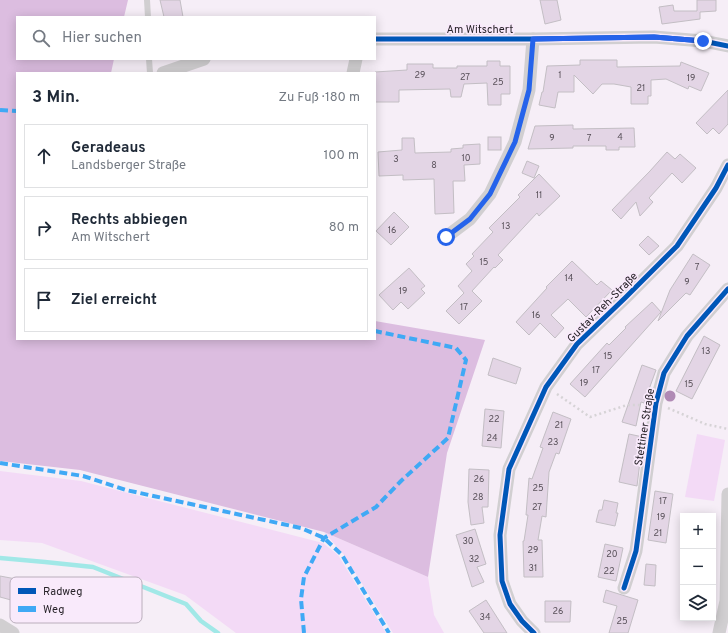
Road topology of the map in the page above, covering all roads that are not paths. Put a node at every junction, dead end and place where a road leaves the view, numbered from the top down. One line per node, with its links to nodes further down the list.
1 (147, 0): 2 (lane)
2 (148, 16)
3 (376, 39): 4 (street, Am Witschert)
4 (533, 39): 5 (street, Am Witschert); 13 (street)
5 (728, 46)
6 (149, 60): 9 (lane)
7 (201, 60): 10 (street)
8 (356, 60): 11 (street)
9 (150, 72)
10 (166, 72)
11 (353, 72)
12 (728, 165): 19 (street, Gustav-Reh-Straße)
13 (446, 237)
14 (728, 289): 16 (street, Stettiner Straße)
15 (728, 494): 20 (street)
16 (624, 588)
17 (0, 625): 18 (street)
18 (13, 633)
19 (534, 633)
20 (719, 633)

